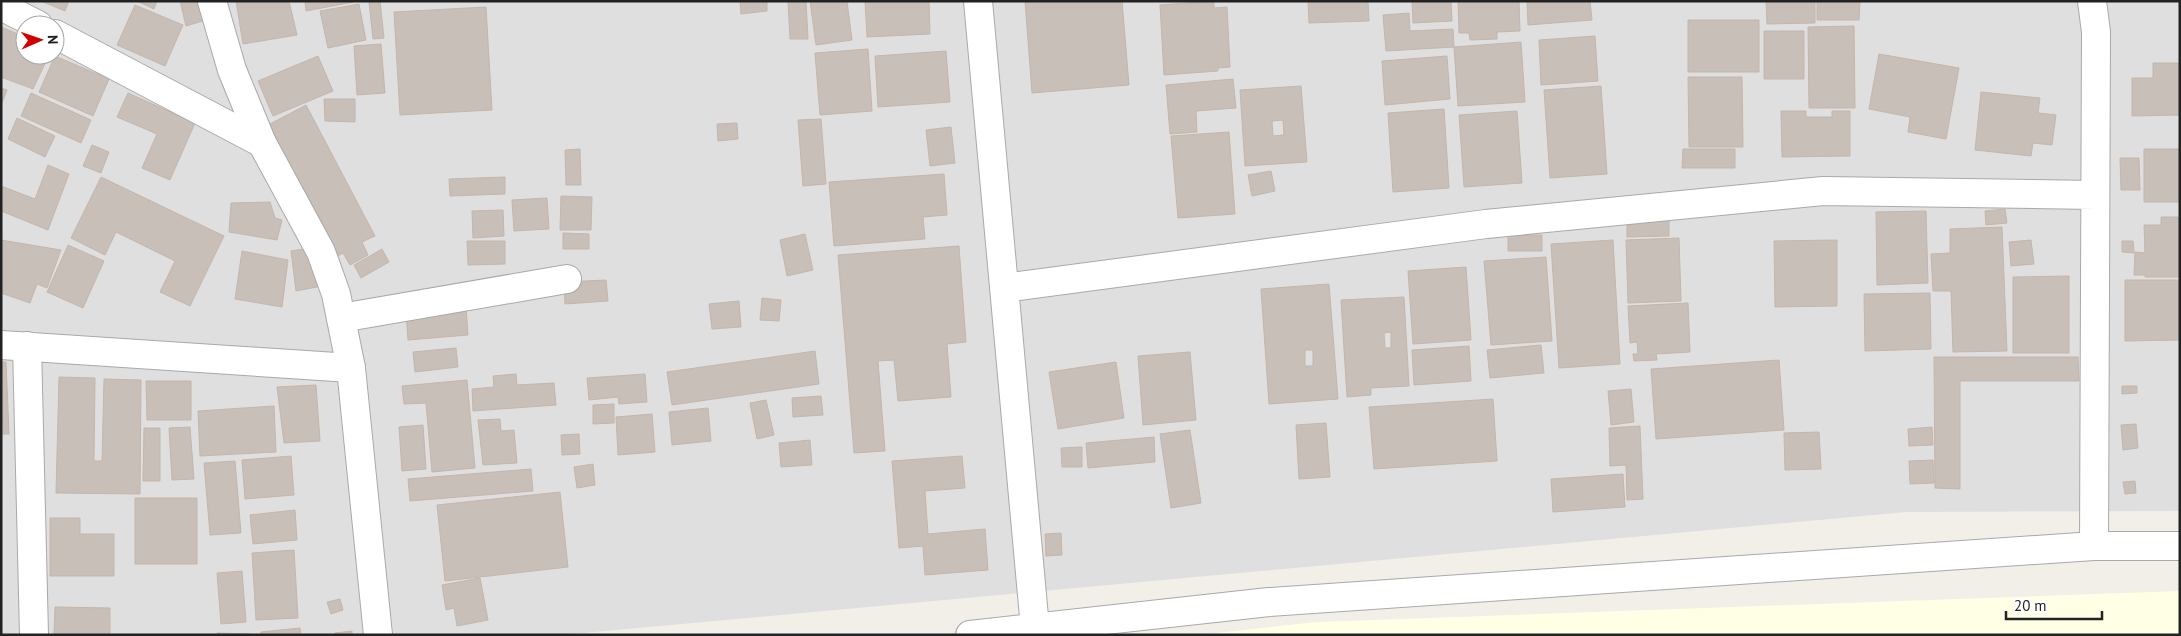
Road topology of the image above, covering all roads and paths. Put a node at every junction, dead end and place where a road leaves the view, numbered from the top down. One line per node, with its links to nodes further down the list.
1 (212, 1): 7 (street)
2 (978, 1): 10 (street)
3 (2092, 1): 8 (street)
4 (1, 6): 5 (street)
5 (19, 15)
6 (65, 39): 7 (street)
7 (262, 143): 11 (street)
8 (2095, 195): 10 (street); 14 (street)
9 (567, 279): 11 (street)
10 (1004, 288): 16 (street)
11 (341, 318): 13 (street)
12 (14, 346): 13 (street); 17 (street)
13 (352, 368): 18 (street)
14 (2094, 546): 15 (street); 16 (street)
15 (2180, 546)
16 (1035, 628): 19 (street)
17 (34, 635)
18 (378, 635)
19 (970, 635)

